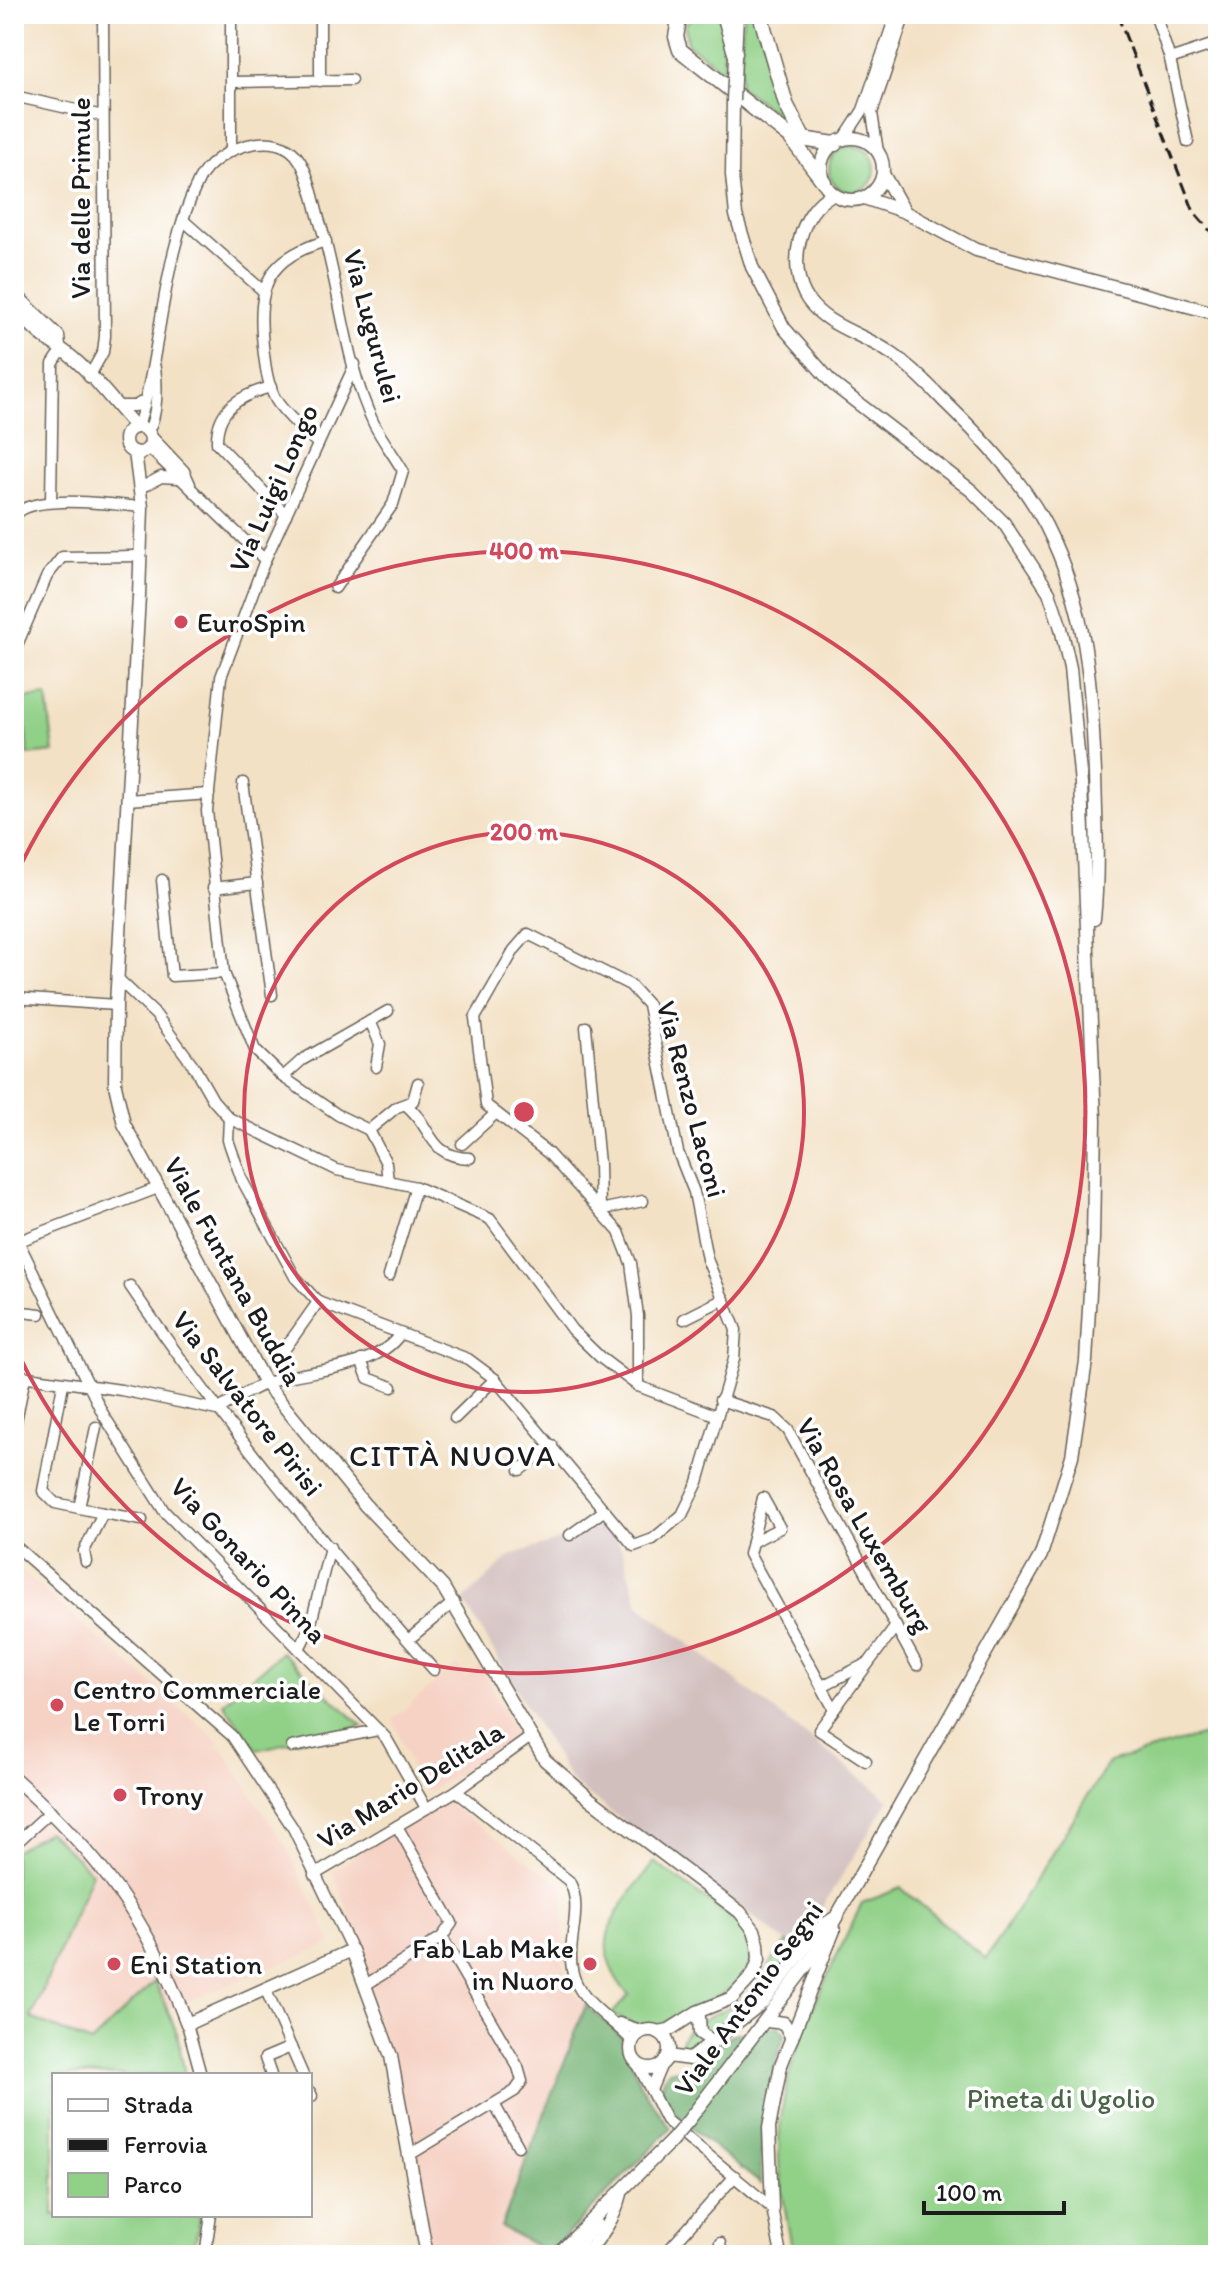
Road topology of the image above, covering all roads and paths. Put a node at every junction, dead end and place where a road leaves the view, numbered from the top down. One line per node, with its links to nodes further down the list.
1 (103, 14): 18 (street, Via delle Primule)
2 (231, 14): 16 (street)
3 (320, 14): 15 (street)
4 (724, 14): 12 (highway)
5 (737, 14): 12 (main road)
6 (760, 14): 19 (highway)
7 (896, 14): 20 (street)
8 (905, 14): 23 (street)
9 (1155, 14): 13 (street)
10 (681, 16): 19 (highway)
11 (1218, 43): 13 (street)
12 (735, 53): 60 (main road, bridge)
13 (1170, 59): 21 (street)
14 (351, 80): 15 (street)
15 (320, 81): 16 (street)
16 (232, 82): 22 (street)
17 (14, 96): 18 (street)
18 (103, 116): 37 (street, Via delle Primule)
19 (797, 138): 20 (highway); 25 (highway)
20 (840, 141): 23 (main road); 25 (main road)
21 (1188, 142)
22 (231, 149): 28 (street); 29 (street, Via Lugurulei)
23 (878, 152): 24 (main road)
24 (883, 174): 26 (main road); 27 (main road)
25 (829, 188): 26 (main road); 60 (main road)
26 (864, 198): 27 (main road)
27 (905, 212): 33 (main road)
28 (183, 220): 30 (street); 35 (street)
29 (326, 241): 30 (street, Via Lugurulei); 36 (street, Via Lugurulei)
30 (262, 290): 38 (street)
31 (14, 293): 34 (main road)
32 (14, 307): 34 (main road)
33 (1218, 314)
34 (61, 349): 37 (main road); 46 (street)
35 (154, 361): 39 (street); 41 (street)
36 (355, 364): 42 (street, Via Luigi Longo); 52 (street, Via Lugurulei)
37 (92, 380): 40 (main road); 41 (main road)
38 (271, 387): 42 (street); 48 (street)
39 (145, 400): 40 (street); 41 (street)
40 (117, 406): 41 (main road)
41 (141, 438): 43 (street); 44 (main road, Viale Funtana Buddia); 45 (street); 47 (main road, Viale Funtana Buddia)
42 (318, 444): 48 (street, Via Luigi Longo)
43 (178, 478): 44 (street); 45 (street)
44 (146, 485): 47 (main road, Viale Funtana Buddia)
45 (191, 486): 51 (street)
46 (51, 502): 47 (street); 49 (street)
47 (142, 507): 50 (main road, Viale Funtana Buddia)
48 (286, 515): 51 (street, Via Luigi Longo)
49 (14, 517)
50 (140, 556): 53 (street); 56 (main road, Viale Funtana Buddia)
51 (265, 560): 55 (street, Via Luigi Longo)
52 (335, 588)
53 (15, 648)
54 (243, 783): 58 (street)
55 (209, 794): 56 (street); 59 (street, Via Luigi Longo)
56 (127, 800): 62 (main road, Viale Funtana Buddia)
57 (162, 880): 61 (street)
58 (257, 883): 59 (street); 63 (street)
59 (213, 888): 61 (street, Via Luigi Longo)
60 (1090, 966): 140 (main road, Viale Antonio Segni)
61 (224, 973): 70 (street, Via Luigi Longo)
62 (118, 979): 65 (main road, Viale Funtana Buddia); 74 (street)
63 (272, 995)
64 (14, 998): 65 (street)
65 (116, 1005): 81 (main road, Viale Funtana Buddia)
66 (388, 1011): 67 (street)
67 (370, 1021): 69 (street); 70 (street)
68 (586, 1027): 78 (street)
69 (376, 1067)
70 (283, 1077): 75 (street, Via Luigi Longo)
71 (418, 1083): 72 (street)
72 (406, 1105): 75 (street); 77 (street)
73 (495, 1114): 76 (street); 82 (street); 88 (street, Via Renzo Laconi)
74 (229, 1118): 79 (street); 89 (street)
75 (369, 1130): 79 (street)
76 (462, 1144)
77 (470, 1158)
78 (599, 1173): 82 (street); 84 (street)
79 (388, 1181): 80 (street)
80 (416, 1187): 86 (street); 100 (street)
81 (158, 1188): 85 (street); 98 (main road, Viale Funtana Buddia)
82 (579, 1190): 84 (street)
83 (643, 1201): 84 (street)
84 (600, 1210): 100 (street)
85 (16, 1242): 102 (street, Via Gonario Pinna)
86 (389, 1276)
87 (130, 1286): 104 (street, Via Salvatore Pirisi)
88 (724, 1299): 92 (street); 103 (street)
89 (318, 1302): 93 (street); 94 (street)
90 (14, 1311): 91 (street)
91 (40, 1314)
92 (684, 1319)
93 (400, 1334): 95 (street); 97 (street)
94 (277, 1360)
95 (361, 1360): 98 (street); 101 (street)
96 (19, 1376): 99 (street); 108 (street)
97 (495, 1379): 106 (street); 109 (street)
98 (265, 1383): 104 (street); 120 (main road, Viale Funtana Buddia)
99 (63, 1384): 102 (street); 111 (street)
100 (638, 1386): 105 (street)
101 (392, 1387)
102 (90, 1388): 104 (street); 123 (street, Via Gonario Pinna)
103 (720, 1400): 105 (street); 121 (street, Via Rosa Luxemburg)
104 (217, 1410): 118 (street, Via Salvatore Pirisi)
105 (715, 1415): 112 (street)
106 (455, 1418)
107 (96, 1427): 111 (street)
108 (14, 1431)
109 (552, 1445): 110 (street); 112 (street)
110 (520, 1470)
111 (79, 1508): 113 (street)
112 (605, 1510): 115 (street)
113 (103, 1513): 114 (street); 119 (street)
114 (142, 1520)
115 (570, 1535)
116 (752, 1542): 116 (street); 127 (street)
117 (14, 1545): 139 (street)
118 (330, 1547): 122 (street, Via Salvatore Pirisi); 123 (street)
119 (86, 1562)
120 (454, 1602): 122 (street); 130 (main road, Viale Funtana Buddia)
121 (896, 1626): 124 (street); 125 (street, Via Rosa Luxemburg)
122 (408, 1640): 126 (street, Via Salvatore Pirisi)
123 (299, 1649): 129 (street, Via Gonario Pinna)
124 (869, 1663): 127 (street); 128 (street)
125 (917, 1665)
126 (434, 1670)
127 (822, 1686): 128 (street)
128 (834, 1709): 132 (street)
129 (378, 1730): 131 (street); 135 (street, Via Gonario Pinna)
130 (532, 1736): 134 (street, Via Mario Delitala); 145 (main road, Viale Funtana Buddia)
131 (292, 1747)
132 (866, 1761)
133 (14, 1778): 136 (main road)
134 (456, 1791): 135 (street, Via Mario Delitala); 147 (street)
135 (426, 1808): 137 (street, Via Mario Delitala)
136 (51, 1811): 138 (street); 149 (main road)
137 (397, 1826): 139 (street, Via Mario Delitala); 141 (street)
138 (14, 1845)
139 (314, 1875): 142 (street)
140 (838, 1916): 148 (main road, Viale Antonio Segni); 152 (main road); 153 (main road)
141 (442, 1937): 143 (street); 162 (street)
142 (352, 1950): 143 (main road); 144 (main road)
143 (367, 1984): 164 (main road)
144 (265, 1988): 149 (main road); 154 (street)
145 (721, 2002): 146 (main road, Viale Funtana Buddia); 151 (main road, Viale Funtana Buddia)
146 (699, 2017): 153 (main road); 156 (main road, Viale Funtana Buddia)
147 (610, 2019): 150 (street); 155 (street)
148 (767, 2021): 152 (main road); 166 (main road, Viale Antonio Segni, bridge)
149 (187, 2024): 158 (street)
150 (643, 2031): 151 (main road); 155 (main road)
151 (659, 2032): 156 (main road)
152 (792, 2038): 167 (main road)
153 (714, 2042): 156 (main road)
154 (291, 2047): 159 (street); 160 (street)
155 (631, 2048): 157 (main road)
156 (666, 2055): 157 (main road); 161 (street, Viale Funtana Buddia)
157 (637, 2063): 161 (street)
158 (200, 2073)
159 (270, 2073)
160 (302, 2073)
161 (651, 2090): 165 (street)
162 (494, 2104): 163 (street); 164 (street)
163 (518, 2146)
164 (411, 2154): 171 (main road)
165 (735, 2176): 167 (street); 169 (street)
166 (616, 2198): 172 (main road, Viale Antonio Segni); 173 (main road, Viale Antonio Segni); 174 (main road)
167 (772, 2208): 177 (street)
168 (211, 2217): 170 (street)
169 (675, 2242): 175 (street); 176 (street)
170 (205, 2255)
171 (427, 2255)
172 (557, 2255)
173 (570, 2255)
174 (585, 2255)
175 (664, 2255)
176 (678, 2255)
177 (781, 2255)

